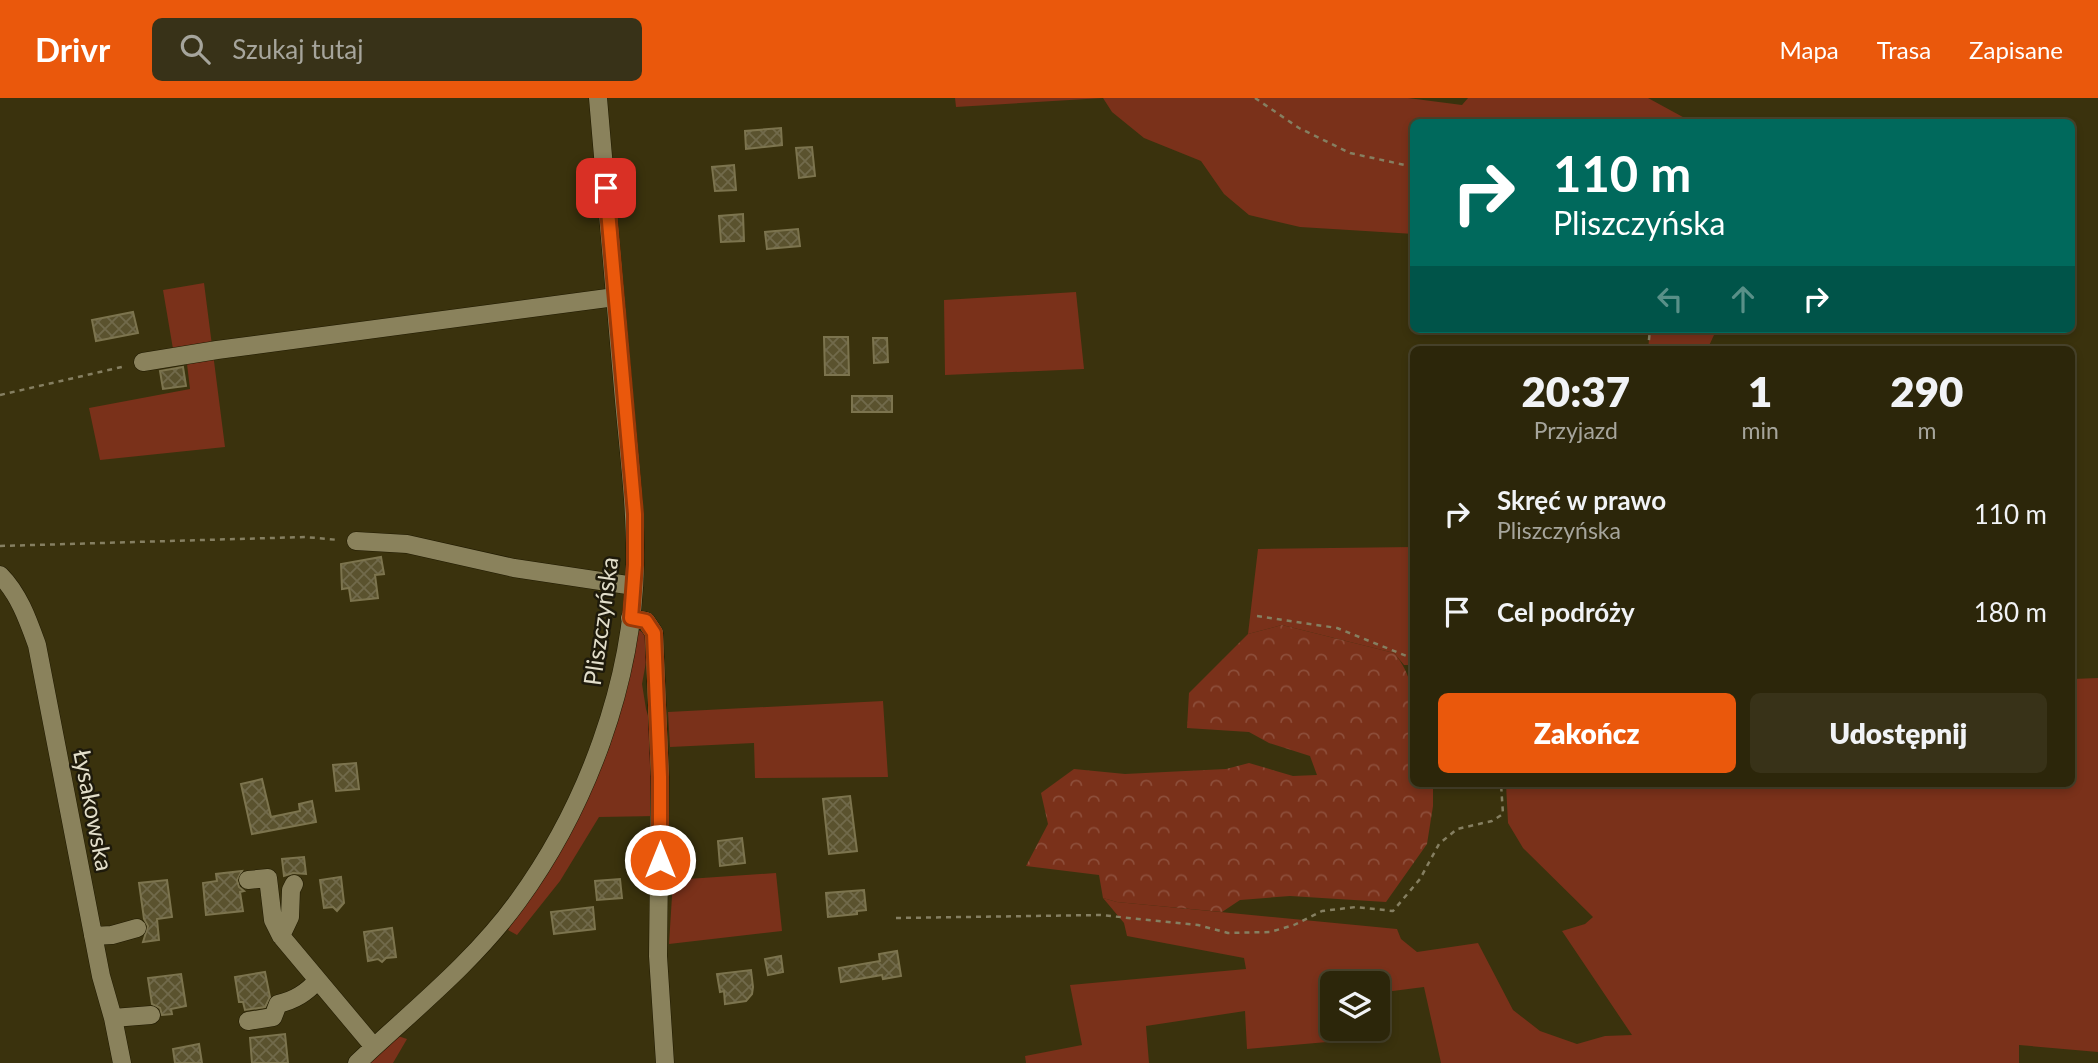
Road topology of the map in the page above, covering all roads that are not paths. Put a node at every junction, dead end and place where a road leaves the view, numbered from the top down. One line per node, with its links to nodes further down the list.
1 (598, 98): 2 (street, Pliszczyńska)
2 (615, 296): 3 (street); 6 (street, Pliszczyńska)
3 (143, 362)
4 (356, 541): 6 (street)
5 (0, 575): 11 (street, Łysakowska)
6 (634, 586): 7 (street, Pliszczyńska)
7 (631, 618): 17 (street, Pliszczyńska); 20 (street)
8 (248, 880): 12 (street)
9 (294, 884): 12 (street)
10 (137, 928): 11 (street)
11 (93, 936): 15 (street, Łysakowska)
12 (281, 936): 13 (street)
13 (318, 981): 16 (street); 17 (street)
14 (150, 1016): 15 (street)
15 (113, 1018): 18 (street, Łysakowska)
16 (248, 1021)
17 (374, 1047): 19 (street, Pliszczyńska)
18 (122, 1063)
19 (357, 1063)
20 (665, 1063)

